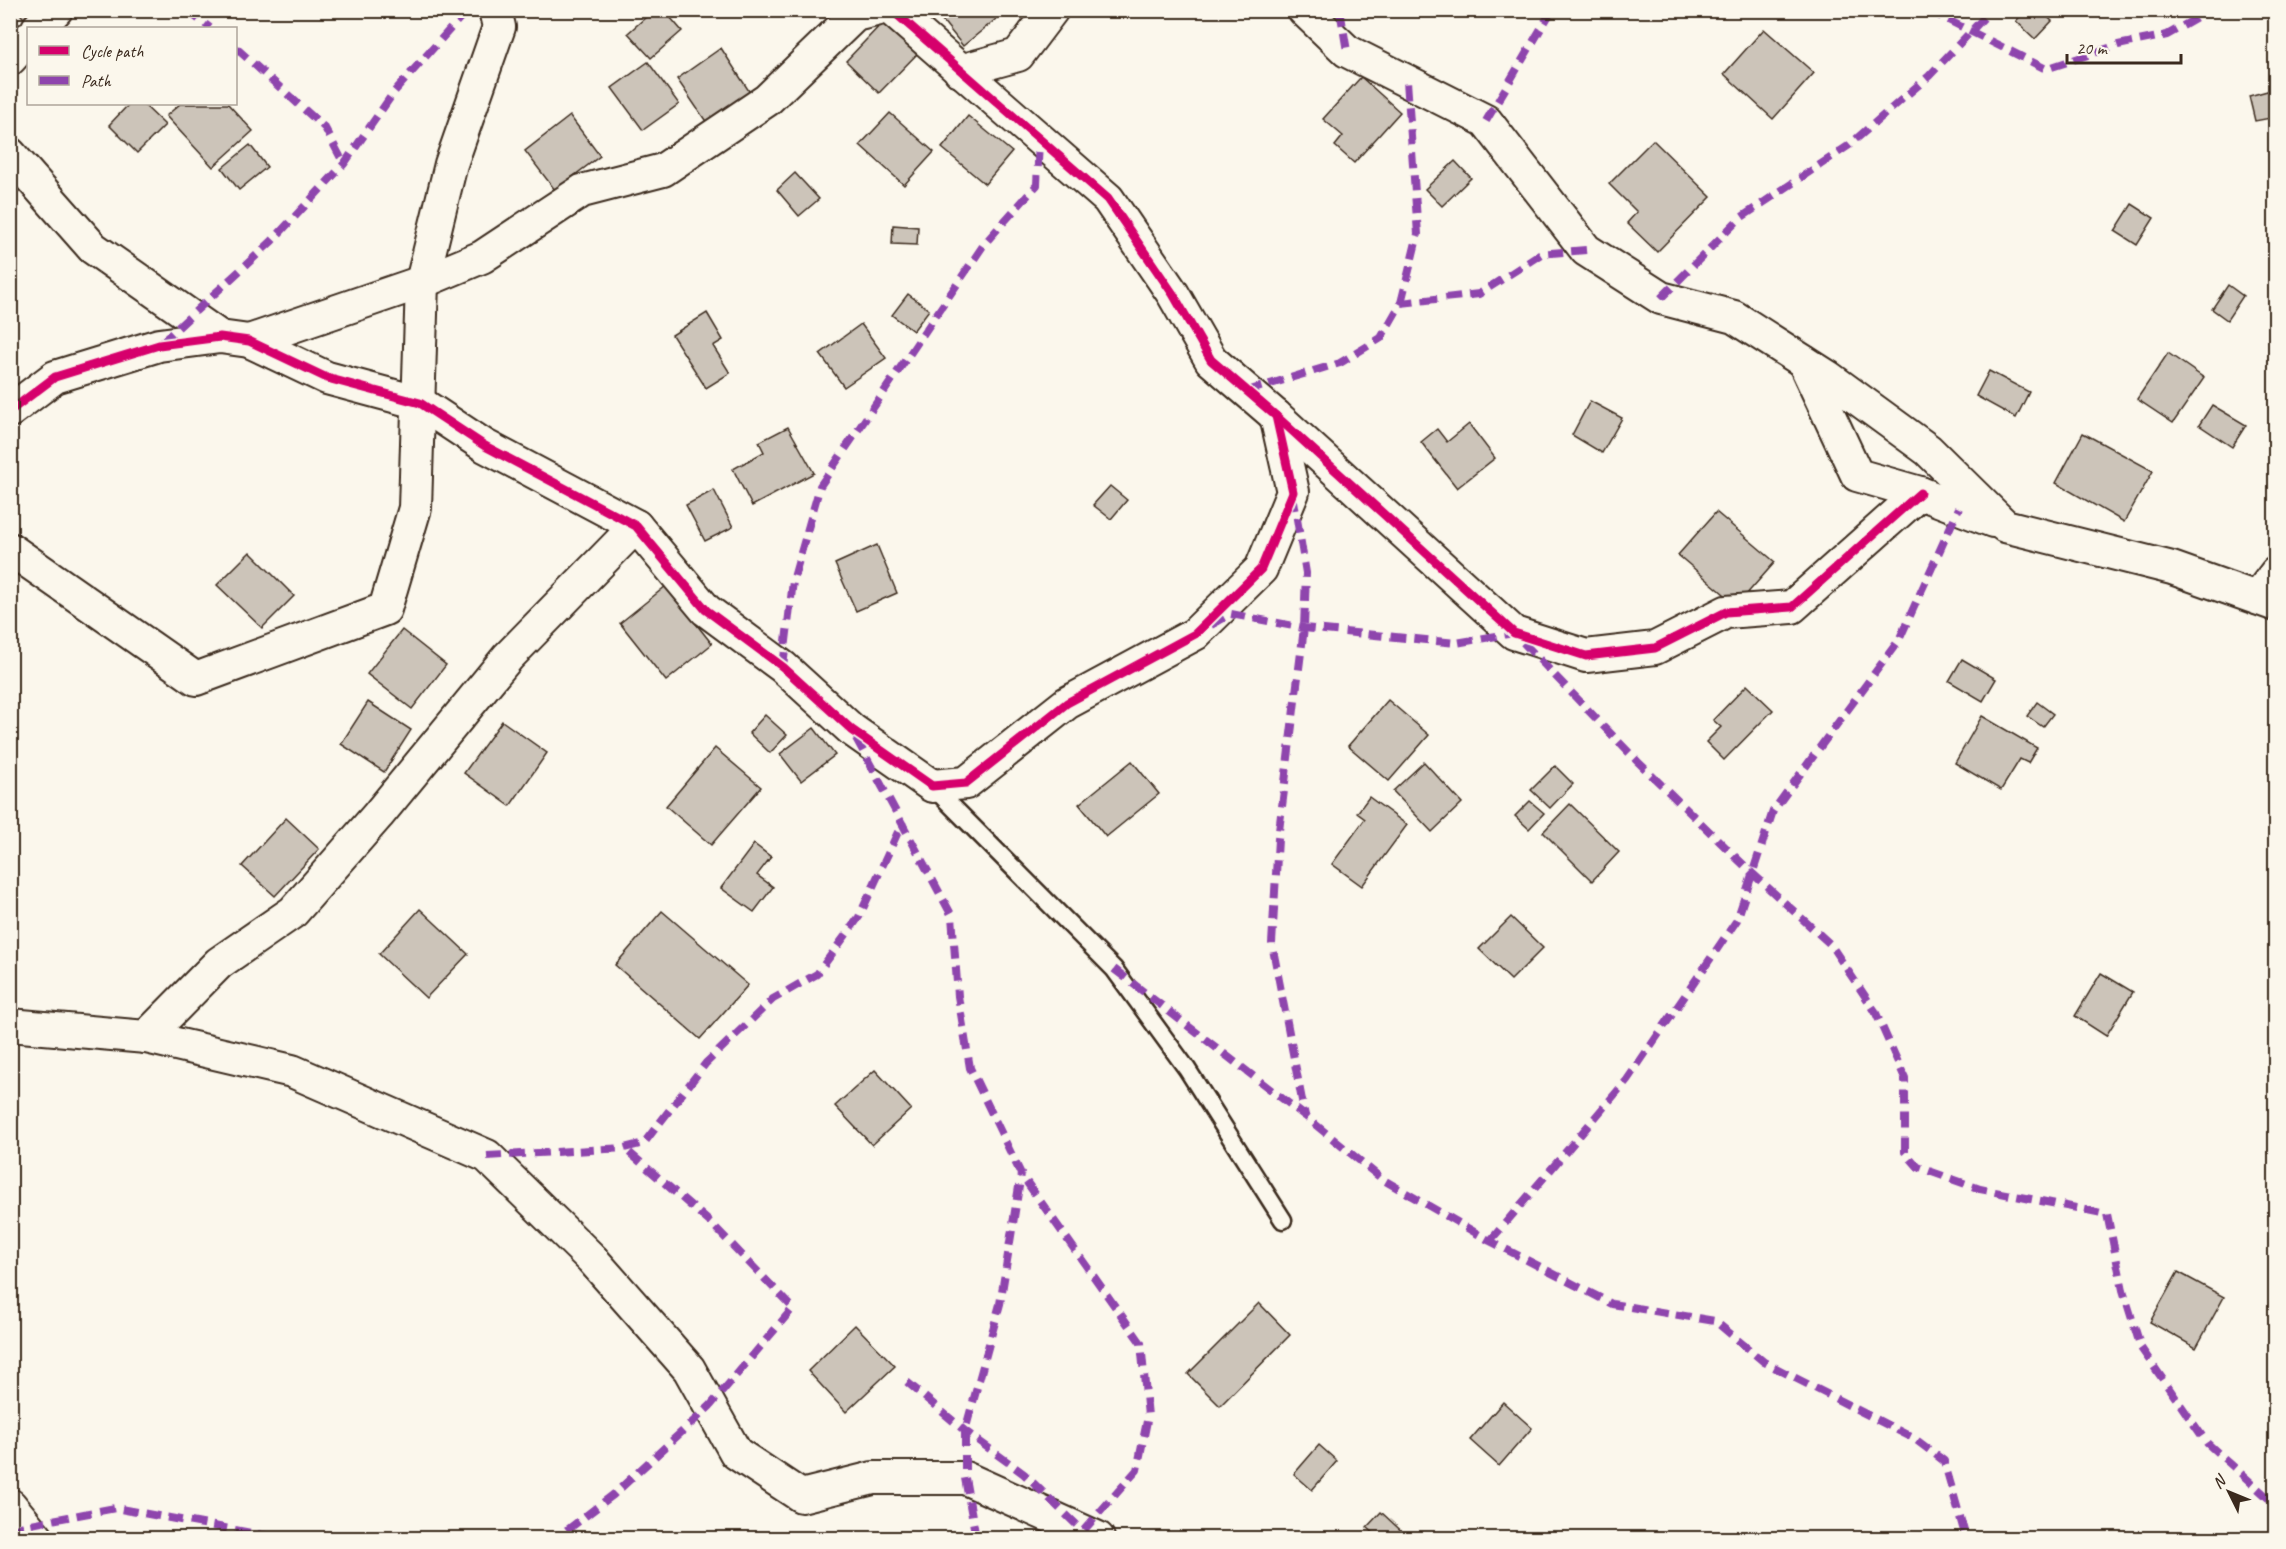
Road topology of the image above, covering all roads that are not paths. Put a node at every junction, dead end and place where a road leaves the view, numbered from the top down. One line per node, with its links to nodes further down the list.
1 (56, 10): 7 (street)
2 (495, 10): 12 (street)
3 (876, 10): 12 (street)
4 (892, 10): 10 (street)
5 (1052, 10): 10 (street)
6 (1304, 10): 14 (street)
7 (39, 27)
8 (27, 40): 9 (street)
9 (10, 59)
10 (960, 70): 17 (street)
11 (10, 154): 13 (street)
12 (422, 282): 13 (street); 15 (street)
13 (235, 339): 15 (street); 16 (street)
14 (1804, 362): 18 (street); 20 (street)
15 (420, 403): 19 (street); 21 (street)
16 (10, 411)
17 (1276, 416): 18 (street); 24 (street)
18 (1920, 493): 20 (street)
19 (636, 526): 24 (street); 26 (street)
20 (2005, 526): 23 (street)
21 (10, 549)
22 (2276, 573): 23 (street)
23 (2266, 601)
24 (932, 786): 27 (lane)
25 (10, 1025): 26 (street)
26 (146, 1038): 30 (street)
27 (1283, 1220)
28 (10, 1505): 29 (street)
29 (37, 1539)
30 (1098, 1539)

